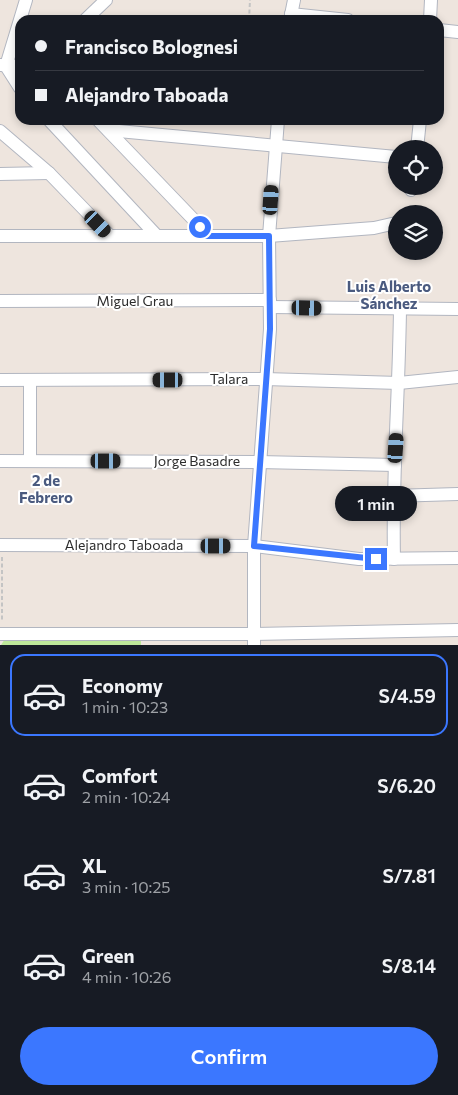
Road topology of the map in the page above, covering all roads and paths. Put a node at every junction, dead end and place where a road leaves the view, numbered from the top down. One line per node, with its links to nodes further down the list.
1 (26, 0): 6 (street)
2 (106, 0): 7 (street)
3 (250, 0): 8 (path)
4 (294, 0): 9 (street)
5 (431, 0): 10 (street)
6 (21, 15)
7 (89, 15)
8 (249, 15)
9 (291, 15)
10 (430, 15)
11 (444, 31): 13 (street)
12 (15, 32): 14 (street)
13 (458, 32)
14 (3, 66): 15 (street)
15 (15, 82)
16 (54, 125): 30 (street)
17 (103, 125): 20 (street)
18 (277, 125): 23 (street)
19 (419, 125): 22 (street)
20 (108, 130): 23 (street); 31 (street)
21 (0, 131): 25 (street)
22 (418, 140)
23 (275, 147): 24 (street); 32 (street)
24 (388, 156)
25 (49, 173): 26 (street); 29 (street)
26 (0, 174)
27 (388, 224): 32 (street)
28 (0, 236): 29 (street)
29 (110, 236): 30 (street)
30 (157, 236): 31 (street)
31 (206, 236): 32 (street)
32 (269, 236): 34 (street)
33 (0, 301): 34 (street, Miguel Grau)
34 (270, 304): 35 (street, Miguel Grau); 38 (street)
35 (400, 309): 36 (street, Miguel Grau); 41 (street)
36 (458, 309)
37 (458, 377): 41 (street, Talara)
38 (266, 379): 40 (street, Talara); 41 (street, Talara); 44 (street)
39 (0, 380): 40 (street, Talara)
40 (30, 381): 43 (street)
41 (399, 383): 45 (street)
42 (0, 461): 43 (street, Jorge Basadre)
43 (30, 461): 44 (street, Jorge Basadre)
44 (259, 462): 45 (street, Jorge Basadre); 49 (street)
45 (394, 465): 47 (street)
46 (458, 494): 47 (street)
47 (392, 496): 51 (street)
48 (1, 545): 49 (street, Alejandro Taboada); 53 (path)
49 (254, 546): 51 (street, Alejandro Taboada); 54 (street)
50 (458, 558): 51 (street, Alejandro Taboada)
51 (394, 559)
52 (458, 630): 54 (street)
53 (1, 634): 54 (street)
54 (254, 639)

